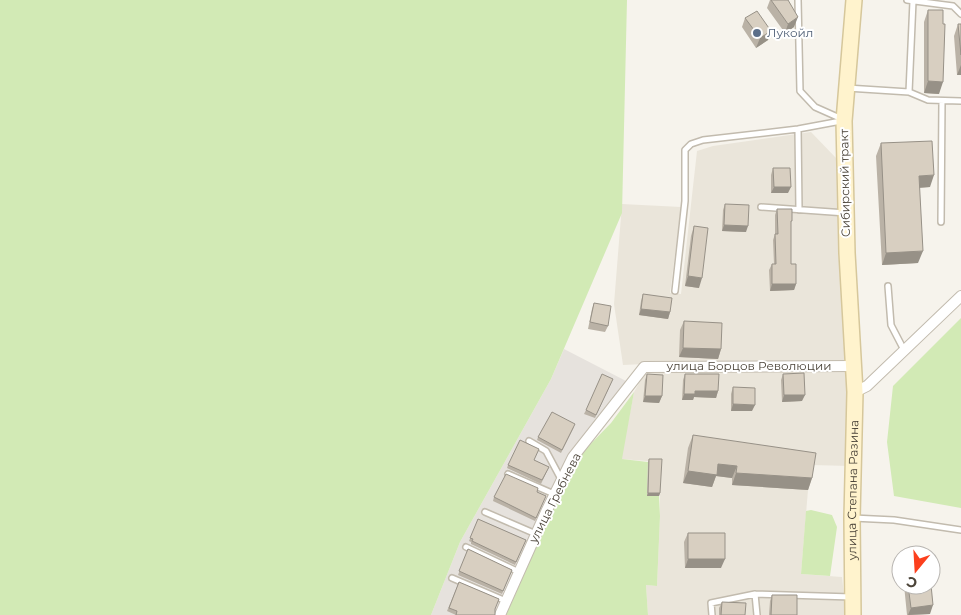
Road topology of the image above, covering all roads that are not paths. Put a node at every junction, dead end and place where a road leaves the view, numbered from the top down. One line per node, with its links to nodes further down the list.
1 (798, 0): 9 (lane)
2 (854, 0): 5 (main road, Сибирский тракт)
3 (910, 0): 4 (lane); 6 (lane)
4 (961, 14)
5 (847, 88): 6 (lane); 9 (main road, Сибирский тракт)
6 (909, 92): 7 (lane)
7 (942, 100): 8 (lane); 14 (lane)
8 (961, 101)
9 (844, 121): 10 (lane); 13 (main road, Сибирский тракт)
10 (798, 129): 12 (lane); 16 (lane)
11 (761, 207): 12 (lane)
12 (799, 210): 13 (lane)
13 (846, 213): 19 (main road, Сибирский тракт)
14 (941, 222)
15 (888, 286): 18 (lane)
16 (675, 291)
17 (961, 296): 18 (street)
18 (904, 351): 21 (street)
19 (854, 366): 20 (street, улица Борцов Революции); 21 (main road, улица Степана Разина)
20 (644, 367): 24 (street, улица Гребнева)
21 (855, 392): 27 (main road, улица Степана Разина)
22 (529, 441): 24 (lane)
23 (508, 474): 25 (lane)
24 (562, 479): 25 (street, улица Гребнева)
25 (554, 494): 29 (street, улица Гребнева)
26 (485, 512): 29 (lane)
27 (852, 518): 28 (lane); 34 (main road, улица Степана Разина)
28 (961, 530)
29 (536, 534): 31 (street, улица Гребнева)
30 (466, 547): 31 (lane)
31 (519, 572): 35 (street, улица Гребнева)
32 (452, 578): 35 (lane)
33 (755, 594): 34 (lane); 37 (lane); 38 (lane)
34 (852, 597): 39 (main road, улица Степана Разина)
35 (506, 601): 36 (street, улица Гребнева)
36 (500, 615)
37 (712, 615)
38 (757, 615)
39 (853, 615)

